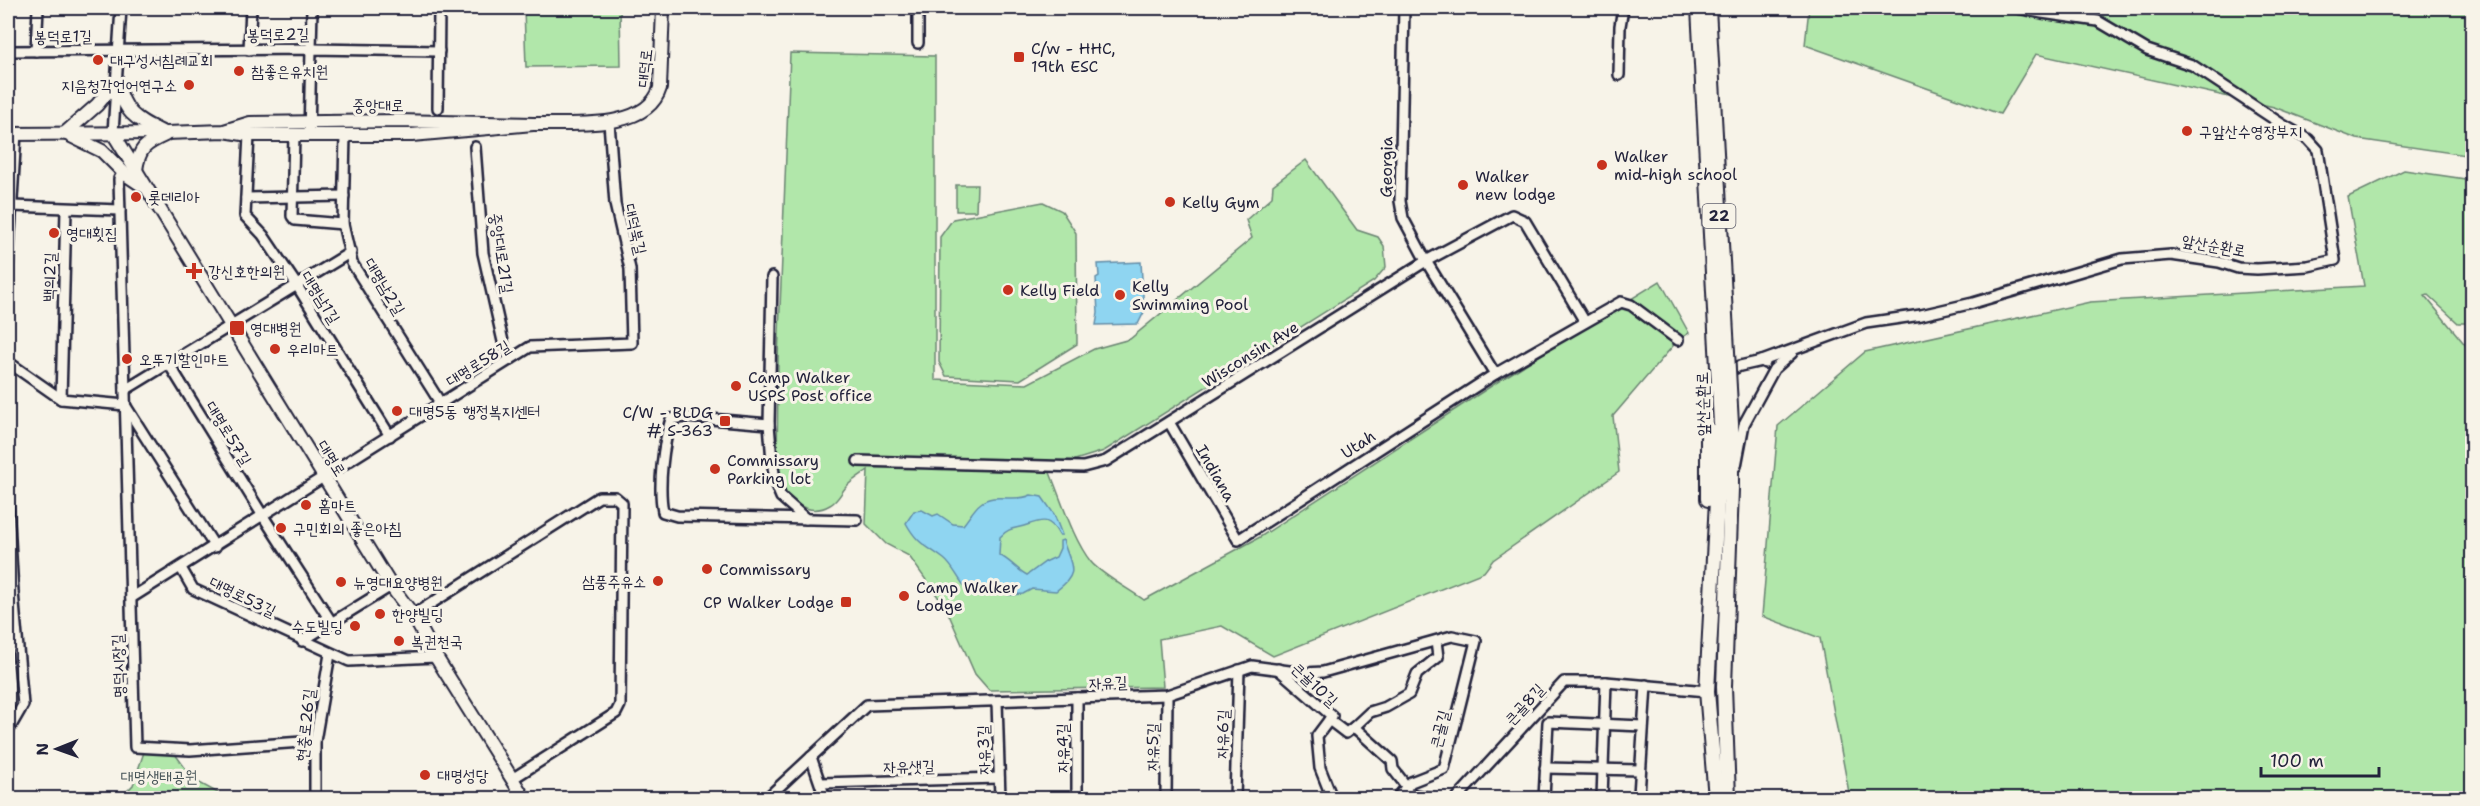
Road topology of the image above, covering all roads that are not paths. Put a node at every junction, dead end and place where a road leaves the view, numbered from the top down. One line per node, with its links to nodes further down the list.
1 (38, 8): 18 (street)
2 (122, 8): 15 (street)
3 (251, 8): 16 (street)
4 (312, 8): 14 (street)
5 (439, 8): 19 (street)
6 (663, 8): 23 (main road, 대덕로)
7 (918, 8): 13 (street)
8 (1404, 8): 47 (street, Georgia)
9 (1623, 8): 20 (street)
10 (1698, 8): 69 (highway, 앞산순환로 / 22, bridge)
11 (1708, 8): 69 (highway, 앞산순환로 / 22, bridge)
12 (2017, 8): 55 (street, 앞산순환로)
13 (918, 43)
14 (310, 49): 16 (street, 봉덕로2길); 19 (street, 봉덕로2길); 26 (street)
15 (118, 50): 16 (street, 봉덕로2길); 18 (street, 봉덕로1길); 21 (street)
16 (249, 50)
17 (8, 51): 18 (street, 봉덕로1길)
18 (36, 51)
19 (438, 51): 22 (street)
20 (1619, 75)
21 (116, 81): 29 (main road); 30 (street); 31 (main road)
22 (438, 108)
23 (631, 117): 24 (main road, 중앙대로)
24 (609, 122): 25 (main road, 중앙대로); 54 (street, 대덕북길)
25 (532, 124): 26 (main road, 중앙대로); 34 (main road, 중앙대로)
26 (309, 129): 27 (main road, 중앙대로); 33 (main road, 중앙대로); 34 (main road, 중앙대로)
27 (224, 131): 31 (main road, 중앙대로); 32 (main road, 중앙대로)
28 (12, 133): 29 (main road, 중앙대로); 42 (street)
29 (65, 133): 30 (main road, 중앙대로); 37 (main road)
30 (113, 133): 31 (main road, 중앙대로); 36 (main road, 대명로)
31 (167, 134): 36 (main road)
32 (249, 135): 33 (main road, 중앙대로); 41 (street, 대명남1길)
33 (294, 135): 40 (street)
34 (345, 135): 39 (street, 대명남2길)
35 (475, 147): 56 (street, 중앙대로21길)
36 (136, 170): 38 (main road, 대명로)
37 (123, 171): 38 (main road); 44 (street, 명덕시장길)
38 (147, 188): 52 (main road, 대명로)
39 (344, 196): 40 (street); 45 (street, 대명남2길)
40 (293, 197): 41 (street); 45 (street)
41 (246, 198): 50 (street, 대명남1길)
42 (12, 206): 43 (street); 48 (street)
43 (66, 210): 44 (street); 64 (street, 백의2길)
44 (120, 210): 63 (street, 명덕시장길)
45 (343, 224): 46 (street, 대명남2길)
46 (351, 252): 50 (street); 65 (street, 대명남2길)
47 (1426, 261): 51 (street, Wisconsin Ave); 60 (street, Georgia); 67 (street, Wisconsin Ave)
48 (8, 266)
49 (772, 277): 68 (street)
50 (296, 284): 52 (street); 70 (street, 대명남1길)
51 (1585, 322): 53 (street, Utah); 60 (street, Utah)
52 (231, 325): 59 (street); 72 (main road, 대명로)
53 (1678, 340)
54 (632, 343): 56 (street, 대명로58길)
55 (1795, 351): 57 (street, 앞산순환로); 61 (street)
56 (510, 360): 65 (street, 대명로58길)
57 (1762, 361): 61 (street); 62 (street, 앞산순환로)
58 (8, 362): 64 (street)
59 (169, 364): 63 (street); 75 (street, 대명로57길)
60 (1495, 374): 78 (street, Utah)
61 (1768, 378): 73 (street)
62 (1713, 380): 84 (highway)
63 (125, 390): 66 (street, 명덕시장길)
64 (61, 399): 66 (street)
65 (441, 404): 70 (street, 대명로58길)
66 (125, 405): 79 (street); 83 (street, 명덕시장길)
67 (1169, 422): 71 (street, Wisconsin Ave); 78 (street, Indiana)
68 (769, 424): 76 (street); 76 (street)
69 (1726, 424): 73 (highway, 앞산순환로 / 22); 84 (highway, 앞산순환로 / 22)
70 (390, 436): 72 (street, 대명로58길)
71 (858, 461)
72 (325, 477): 75 (street); 81 (main road, 대명로)
73 (1731, 489): 109 (highway, 앞산순환로 / 22)
74 (8, 505): 82 (street)
75 (263, 516): 79 (street); 86 (street, 대명로57길)
76 (806, 519): 77 (street)
77 (857, 520)
78 (1238, 540)
79 (215, 547): 80 (street)
80 (181, 568): 83 (street); 88 (street, 대명로53길)
81 (392, 586): 85 (main road, 대명로); 86 (street)
82 (10, 595): 91 (street)
83 (131, 598): 107 (street, 명덕시장길)
84 (1711, 600): 98 (highway, 앞산순환로 / 22)
85 (413, 615): 93 (main road, 대명로); 114 (street)
86 (332, 622): 88 (street)
87 (1476, 640): 89 (street, 자유길); 116 (street, 큰골길)
88 (302, 641): 92 (street, 대명로53길)
89 (1436, 641): 94 (street, 자유길); 105 (street)
90 (8, 646): 91 (street)
91 (19, 654): 106 (street)
92 (330, 654): 93 (street, 대명로53길); 107 (street, 현충로26길)
93 (436, 657): 114 (main road, 대명로)
94 (1278, 669): 95 (street, 자유길); 102 (street, 큰골10길)
95 (1239, 670): 99 (street, 자유길); 125 (street, 자유6길)
96 (1606, 682): 97 (street, 큰골8길); 103 (street); 128 (street, 큰골8길)
97 (1646, 685): 98 (street, 큰골8길); 104 (street)
98 (1707, 691): 109 (highway, 앞산순환로 / 22)
99 (1167, 695): 100 (street, 자유길); 124 (street, 자유5길)
100 (1077, 698): 101 (street, 자유길); 123 (street, 자유4길)
101 (997, 701): 108 (street, 자유길); 113 (street, 자유3길)
102 (1329, 720): 105 (street, 큰골10길); 126 (street, 큰골10길)
103 (1604, 725): 104 (street); 110 (street); 111 (street)
104 (1643, 726): 112 (street)
105 (1354, 727): 116 (street, 큰골10길)
106 (8, 731)
107 (315, 741): 118 (street, 현충로26길)
108 (811, 758): 115 (street); 120 (street, 자유길)
109 (1720, 766): 131 (main road); 132 (highway, 앞산순환로 / 22); 133 (highway, 앞산순환로 / 22)
110 (1545, 768): 111 (street); 129 (street)
111 (1603, 769): 112 (street); 130 (street)
112 (1640, 770): 117 (street)
113 (999, 778): 115 (street, 자유샛길); 122 (street, 자유3길)
114 (512, 779): 119 (main road, 대명로)
115 (821, 783): 121 (street)
116 (1402, 793): 127 (street)
117 (1639, 795)
118 (315, 798)
119 (524, 798)
120 (767, 798)
121 (825, 798)
122 (1000, 798)
123 (1077, 798)
124 (1166, 798)
125 (1235, 798)
126 (1332, 798)
127 (1432, 798)
128 (1457, 798)
129 (1544, 798)
130 (1602, 798)
131 (1712, 798)
132 (1716, 798)
133 (1730, 798)

